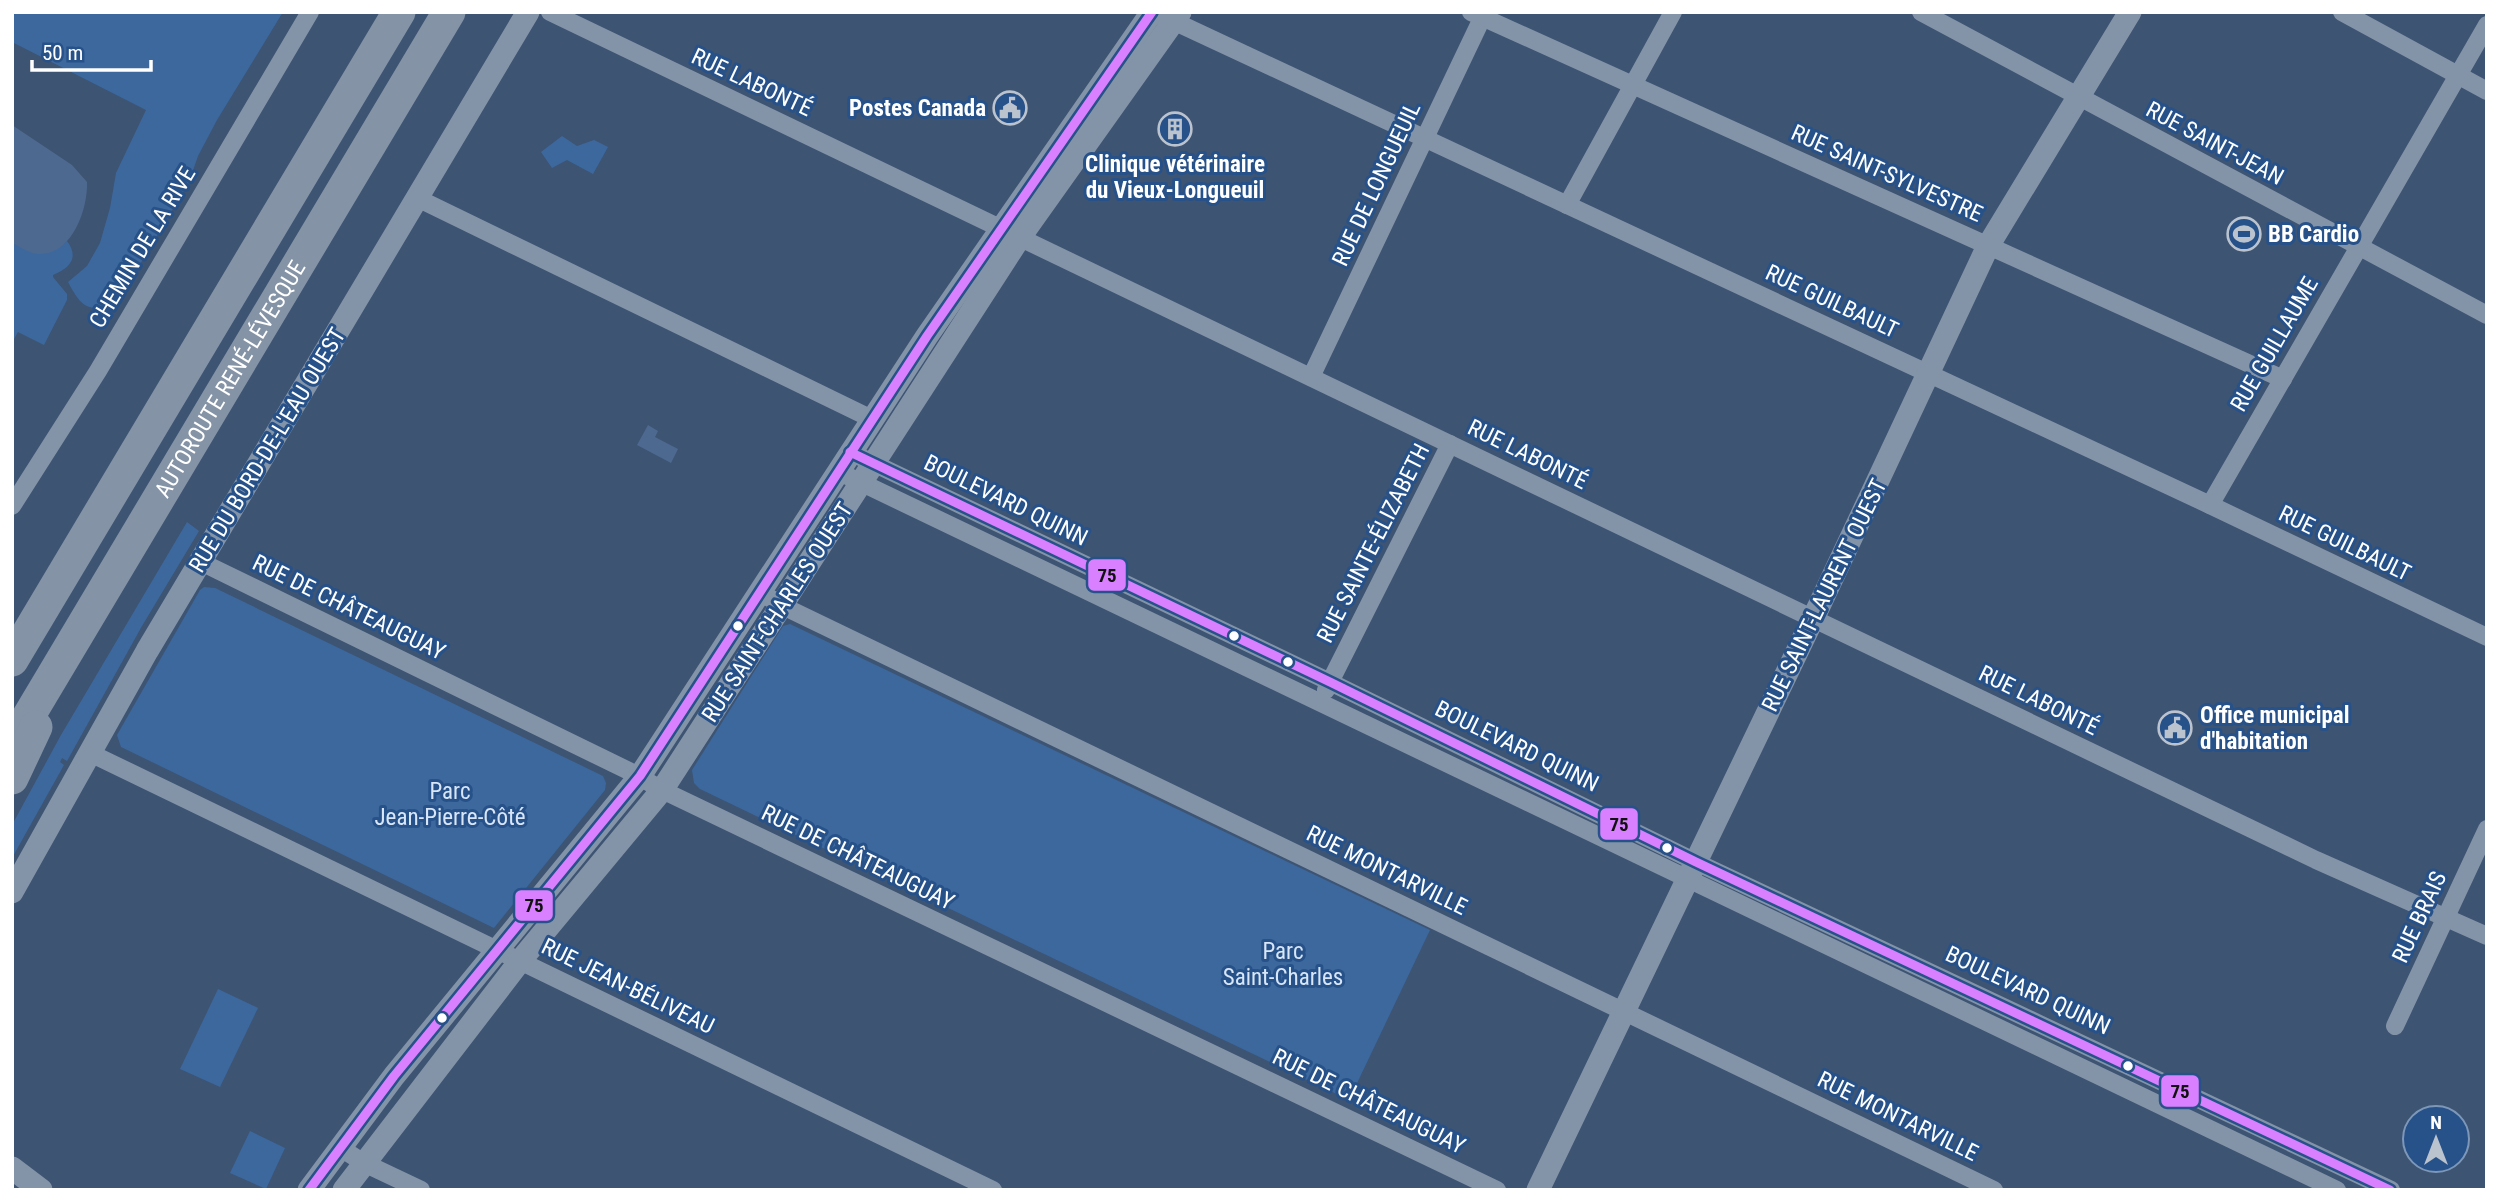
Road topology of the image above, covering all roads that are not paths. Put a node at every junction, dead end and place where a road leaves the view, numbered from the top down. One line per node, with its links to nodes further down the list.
1 (310, 12): 32 (street, CHEMIN DE LA RIVE)
2 (399, 12): 34 (highway, AUTOROUTE RENÉ-LÉVESQUE)
3 (449, 12): 38 (highway, AUTOROUTE RENÉ-LÉVESQUE)
4 (528, 12): 18 (street, RUE DU BORD-DE-L'EAU OUEST)
5 (550, 12): 20 (street, RUE LABONTÉ)
6 (1673, 12): 14 (street)
7 (1921, 12): 16 (street, RUE SAINT-JEAN)
8 (2130, 12): 16 (street, RUE SAINT-LAURENT OUEST)
9 (2342, 12): 13 (street)
10 (1480, 14): 14 (street, RUE SAINT-SYLVESTRE); 17 (street, RUE DE LONGUEUIL)
11 (1165, 15): 17 (street, RUE GUILBAULT); 20 (street, RUE SAINT-CHARLES OUEST)
12 (2487, 25): 13 (street, RUE GUILLAUME)
13 (2458, 75): 15 (street); 22 (street, RUE GUILLAUME)
14 (1633, 85): 19 (street); 21 (street, RUE SAINT-SYLVESTRE)
15 (2487, 91)
16 (2078, 98): 21 (street, RUE SAINT-LAURENT OUEST); 22 (street, RUE SAINT-JEAN)
17 (1425, 138): 19 (street, RUE GUILBAULT); 25 (street, RUE DE LONGUEUIL)
18 (417, 198): 27 (street); 33 (street, RUE DU BORD-DE-L'EAU OUEST)
19 (1567, 205): 24 (street, RUE GUILBAULT)
20 (1011, 232): 25 (street, RUE LABONTÉ); 27 (street, RUE SAINT-CHARLES OUEST); 30 (street, RUE SAINT-CHARLES OUEST)
21 (1988, 246): 24 (street, RUE SAINT-LAURENT OUEST); 26 (street, RUE SAINT-SYLVESTRE)
22 (2357, 247): 23 (street, RUE SAINT-JEAN); 26 (street, RUE GUILLAUME)
23 (2487, 315)
24 (1930, 374): 31 (street, RUE GUILBAULT); 37 (street, RUE SAINT-LAURENT OUEST)
25 (1311, 377): 28 (street, RUE LABONTÉ)
26 (2283, 379): 31 (street, RUE GUILLAUME)
27 (872, 419): 29 (street, RUE SAINT-CHARLES OUEST)
28 (1450, 443): 37 (street, RUE LABONTÉ); 42 (street, RUE SAINTE-ÉLIZABETH)
29 (844, 461): 30 (street, BOULEVARD QUINN); 35 (street, RUE SAINT-CHARLES OUEST)
30 (866, 472): 36 (street, RUE SAINT-CHARLES OUEST); 42 (street, BOULEVARD QUINN); 43 (street, BOULEVARD QUINN)
31 (2210, 505): 40 (street, RUE GUILBAULT)
32 (12, 506)
33 (201, 562): 45 (street, RUE DU BORD-DE-L'EAU OUEST); 46 (street, RUE DE CHÂTEAUGUAY)
34 (62, 576): 39 (highway); 41 (highway, AUTOROUTE RENÉ-LÉVESQUE)
35 (760, 592): 36 (street, RUE MONTARVILLE); 46 (street, RUE SAINT-CHARLES OUEST)
36 (781, 605): 48 (street, RUE SAINT-CHARLES OUEST); 56 (street, RUE MONTARVILLE)
37 (1814, 618): 50 (street, RUE SAINT-LAURENT OUEST); 52 (street, RUE LABONTÉ)
38 (84, 623): 44 (highway, AUTOROUTE RENÉ-LÉVESQUE); 47 (highway)
39 (12, 637)
40 (2487, 637)
41 (12, 660)
42 (1330, 682): 43 (street, RUE SAINTE-ÉLIZABETH); 50 (street, BOULEVARD QUINN)
43 (1320, 702): 50 (street, BOULEVARD QUINN)
44 (12, 744)
45 (90, 753): 51 (street, RUE DU BORD-DE-L'EAU OUEST); 54 (street, RUE JEAN-BÉLIVEAU)
46 (640, 776): 48 (street, RUE DE CHÂTEAUGUAY); 54 (street, RUE SAINT-CHARLES OUEST)
47 (12, 778)
48 (662, 790): 55 (street, RUE SAINT-CHARLES OUEST); 66 (street, RUE DE CHÂTEAUGUAY)
49 (2487, 829): 52 (street, RUE BRAIS)
50 (1692, 870): 56 (street, RUE SAINT-LAURENT OUEST); 69 (street, BOULEVARD QUINN); 70 (street, BOULEVARD QUINN)
51 (12, 892)
52 (2445, 918): 53 (street, RUE LABONTÉ); 57 (street, RUE BRAIS)
53 (2487, 936)
54 (497, 949): 55 (street, RUE JEAN-BÉLIVEAU); 58 (street, RUE SAINT-CHARLES OUEST)
55 (520, 961): 59 (street, RUE SAINT-CHARLES OUEST); 65 (street, RUE JEAN-BÉLIVEAU)
56 (1623, 1011): 67 (street, RUE SAINT-LAURENT OUEST); 68 (street, RUE MONTARVILLE)
57 (2395, 1026)
58 (339, 1147): 59 (street); 62 (street, RUE SAINT-CHARLES OUEST)
59 (365, 1163): 63 (street, RUE SAINT-CHARLES OUEST); 64 (street)
60 (12, 1168): 61 (street)
61 (40, 1190)
62 (309, 1190)
63 (344, 1190)
64 (421, 1190)
65 (993, 1190)
66 (1497, 1190)
67 (1538, 1190)
68 (1994, 1190)
69 (2337, 1190)
70 (2391, 1190)

